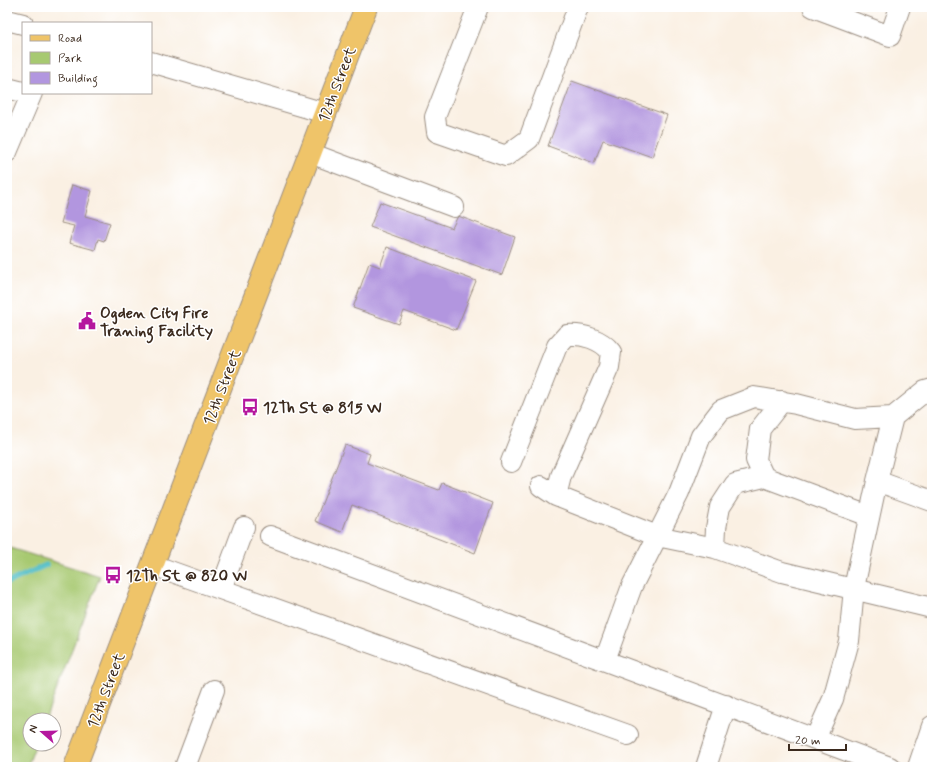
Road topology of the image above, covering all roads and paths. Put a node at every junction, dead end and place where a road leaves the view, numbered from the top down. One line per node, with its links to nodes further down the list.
1 (366, 7): 12 (main road, 12th Street)
2 (478, 7): 3 (lane)
3 (578, 7)
4 (813, 7): 5 (lane)
5 (900, 7)
6 (7, 20): 7 (lane)
7 (22, 24)
8 (152, 62): 12 (lane)
9 (7, 88): 10 (lane)
10 (22, 92)
11 (28, 94): 13 (lane)
12 (326, 113): 14 (main road, 12th Street)
13 (7, 152)
14 (310, 153): 15 (lane); 28 (main road, 12th Street)
15 (454, 207)
16 (932, 388): 18 (lane)
17 (782, 401): 18 (lane); 20 (lane); 26 (lane)
18 (892, 417): 21 (lane)
19 (511, 462): 26 (lane)
20 (764, 477): 23 (lane); 27 (lane)
21 (877, 481): 22 (lane); 23 (lane)
22 (932, 501)
23 (869, 516): 29 (lane)
24 (244, 527): 30 (lane)
25 (270, 536): 32 (lane)
26 (657, 536): 27 (lane); 32 (lane)
27 (716, 548): 29 (lane)
28 (152, 565): 30 (lane); 38 (main road, 12th Street)
29 (854, 588): 31 (lane); 37 (lane)
30 (221, 589): 36 (lane)
31 (932, 608)
32 (605, 660): 34 (lane)
33 (214, 690): 39 (lane)
34 (726, 705): 37 (lane); 40 (lane)
35 (932, 726): 42 (lane)
36 (628, 735)
37 (815, 738): 41 (lane)
38 (75, 767)
39 (185, 767)
40 (706, 767)
41 (888, 767)
42 (918, 767)

